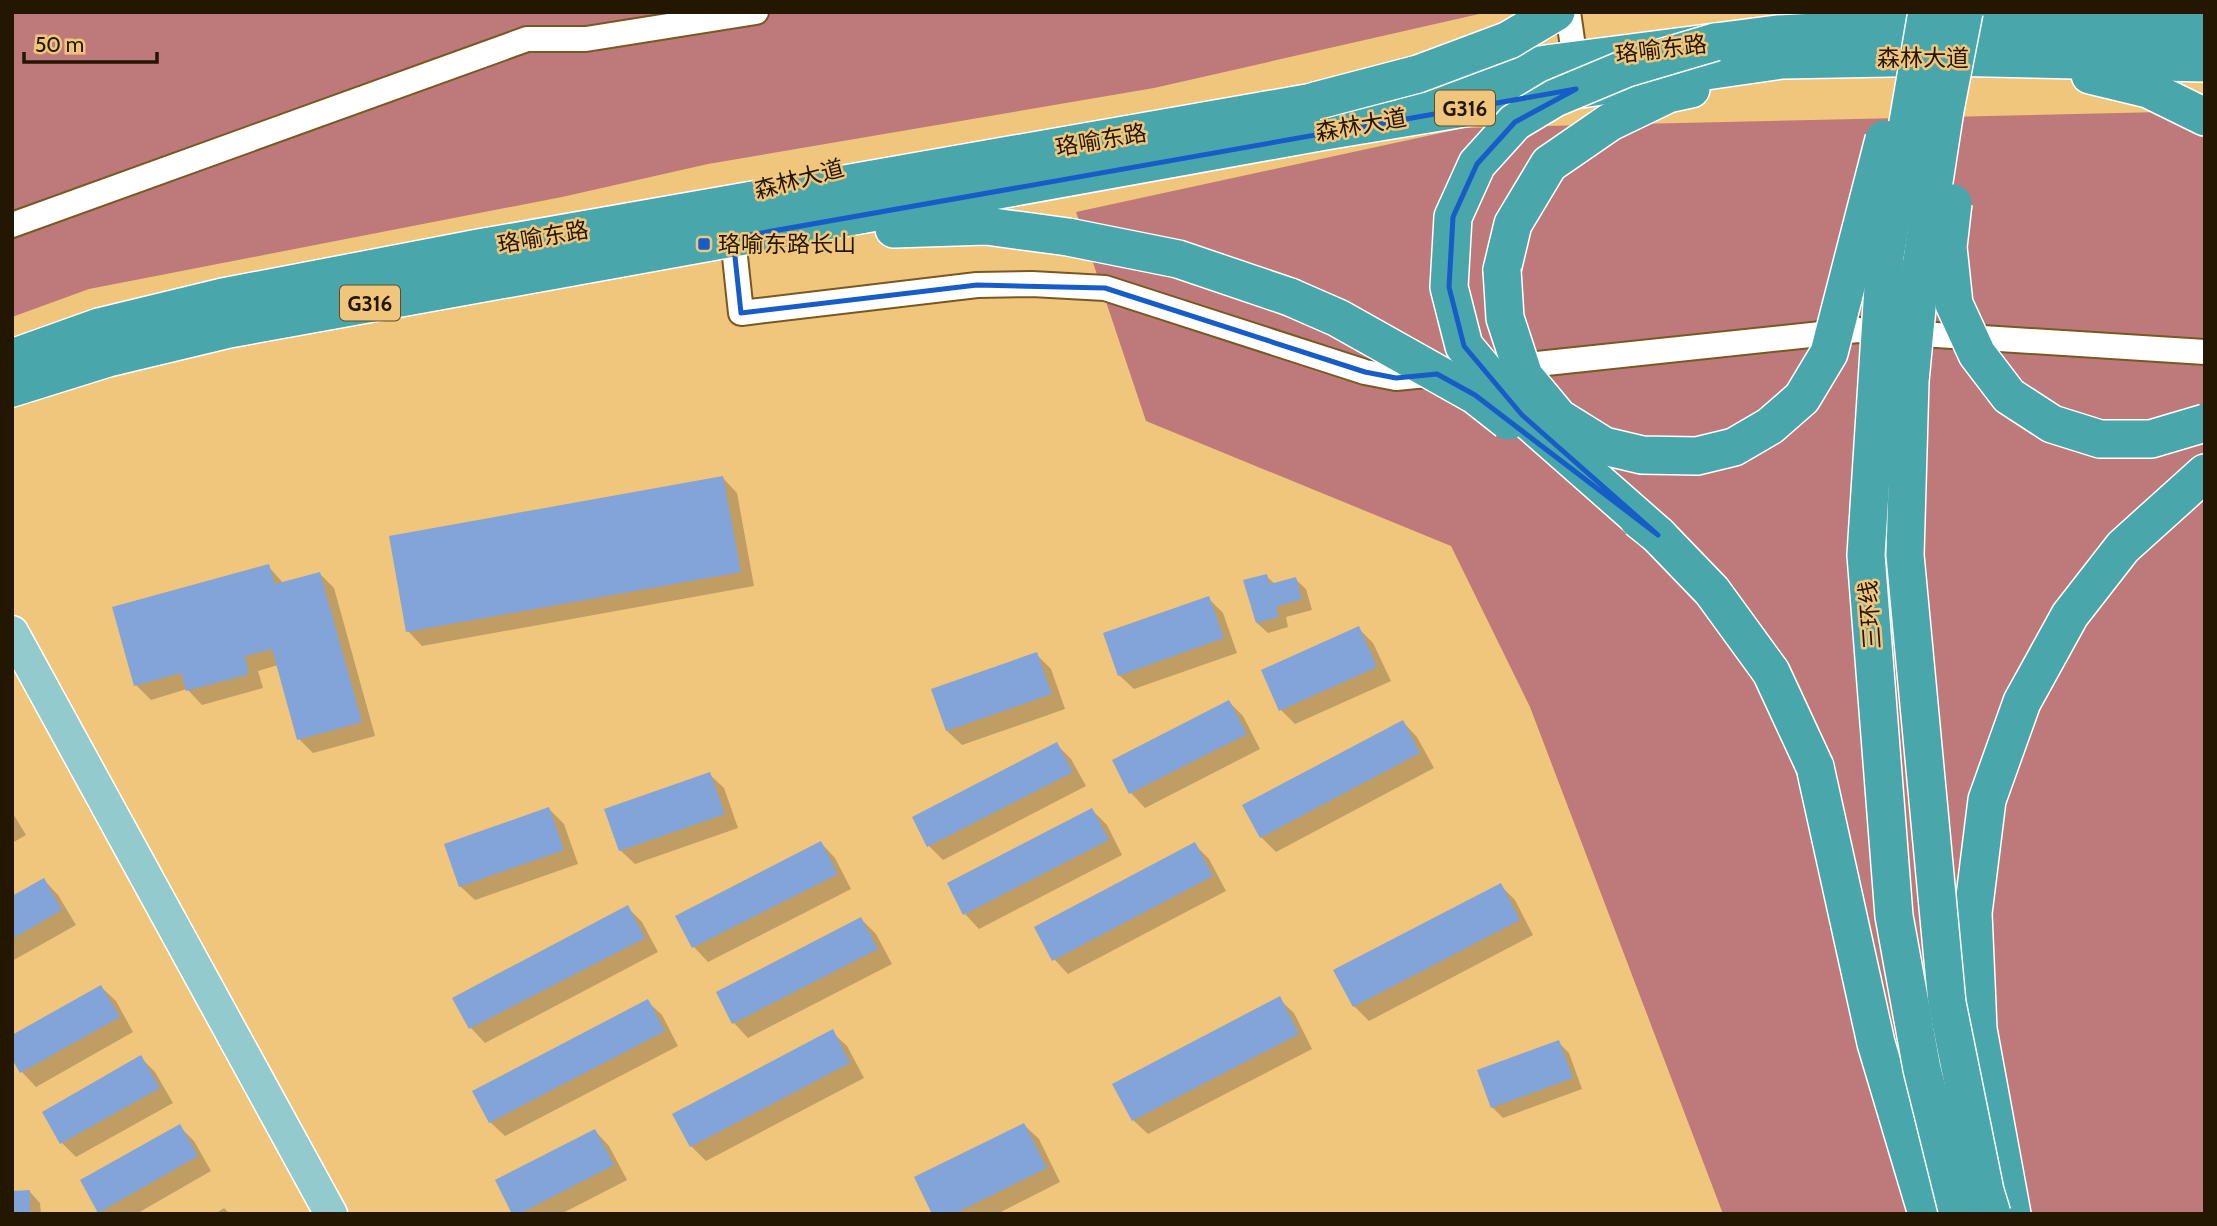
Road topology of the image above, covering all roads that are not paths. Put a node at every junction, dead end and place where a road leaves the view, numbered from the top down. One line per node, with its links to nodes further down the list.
1 (755, 12): 18 (street)
2 (1816, 12): 7 (highway, 森林大道 / G316)
3 (1916, 12): 13 (highway, bridge)
4 (1927, 12): 29 (highway, 三环线, bridge)
5 (1964, 12): 30 (highway, 三环线, bridge)
6 (1974, 12): 23 (highway, bridge)
7 (1565, 22): 15 (highway, bridge); 17 (highway, 森林大道 / G316)
8 (2072, 27): 9 (highway, 珞喻东路 / G316); 10 (highway, 珞喻东路 / G316, bridge); 11 (highway)
9 (2205, 29)
10 (1715, 42): 15 (highway, 珞喻东路 / G316, bridge); 25 (highway, bridge)
11 (2205, 57)
12 (1996, 58): 13 (highway, 森林大道 / G316); 14 (highway, 森林大道 / G316); 16 (highway)
13 (1826, 59): 19 (highway, 森林大道 / G316)
14 (2205, 63)
15 (1315, 101): 17 (highway, 珞喻东路 / G316)
16 (2205, 117)
17 (697, 211): 21 (highway, 珞喻东路 / G316)
18 (12, 226)
19 (733, 238): 20 (street); 22 (highway, 珞喻东路 / G316); 25 (highway, bridge)
20 (2205, 352)
21 (12, 358)
22 (12, 388)
23 (2205, 423)
24 (2197, 479): 31 (highway)
25 (1658, 535): 28 (highway, bridge)
26 (12, 632): 27 (main road)
27 (331, 1214)
28 (1927, 1214)
29 (1958, 1214)
30 (1992, 1214)
31 (2012, 1214)

